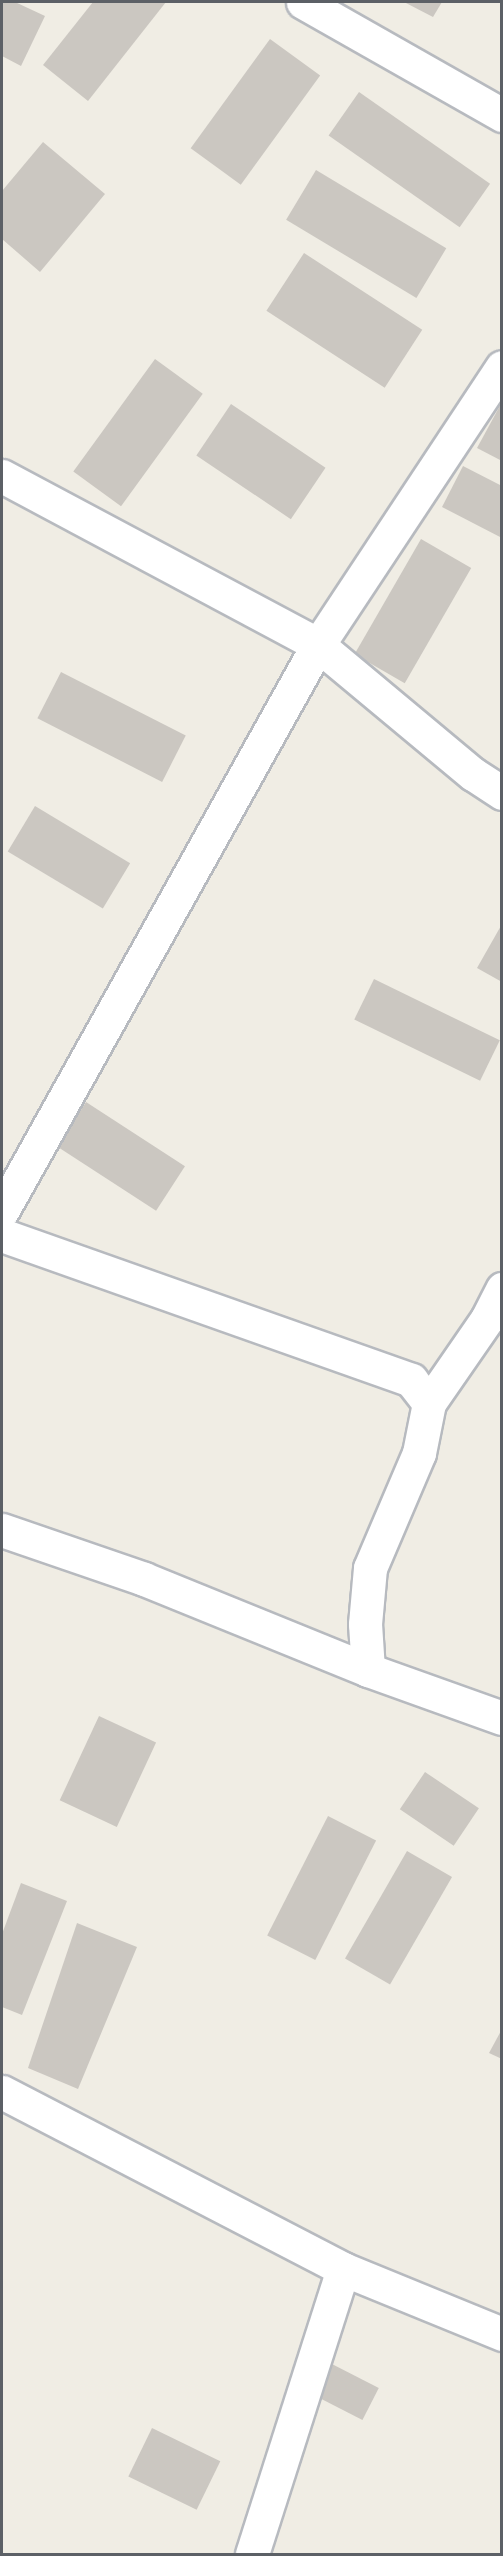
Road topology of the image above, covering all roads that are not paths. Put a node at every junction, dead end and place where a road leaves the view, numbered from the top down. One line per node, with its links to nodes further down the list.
1 (303, 2): 2 (street)
2 (501, 115)
3 (501, 367): 5 (street)
4 (2, 476): 5 (street)
5 (318, 645): 6 (street); 7 (street)
6 (501, 793)
7 (3, 1205)
8 (2, 1235): 10 (street)
9 (501, 1289): 10 (street)
10 (429, 1403): 12 (street)
11 (2, 1530): 12 (street)
12 (368, 1670): 13 (street)
13 (501, 1718)
14 (2, 2092): 15 (street)
15 (343, 2269): 16 (street); 17 (street)
16 (501, 2334)
17 (252, 2554)

